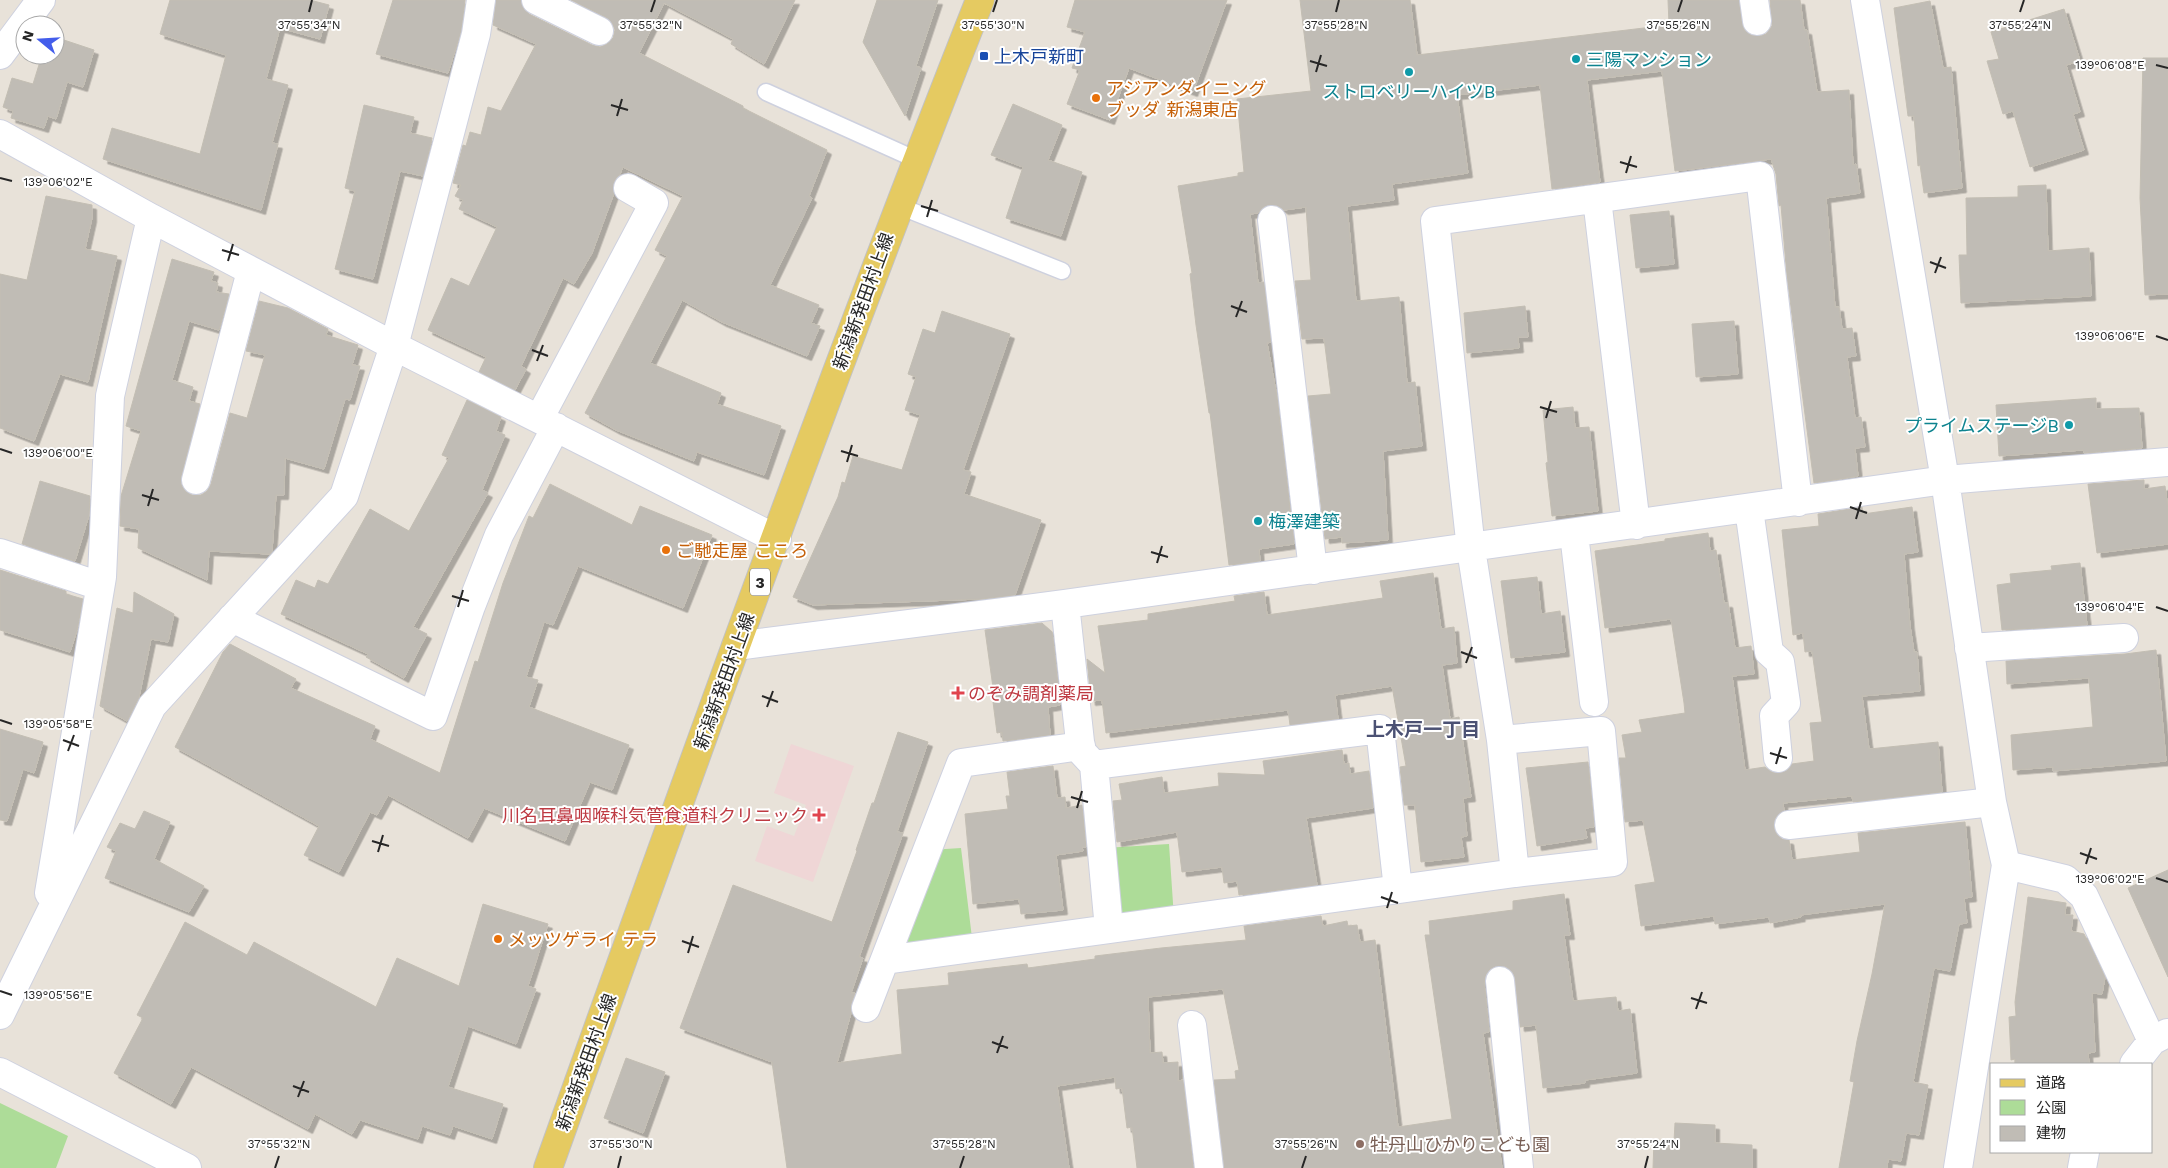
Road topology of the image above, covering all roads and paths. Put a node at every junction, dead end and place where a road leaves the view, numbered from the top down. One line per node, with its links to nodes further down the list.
1 (41, 0): 7 (street)
2 (482, 0): 18 (street)
3 (536, 0): 6 (street)
4 (980, 0): 10 (main road, 新潟新発田村上線 / 3)
5 (1865, 0): 22 (street)
6 (599, 31)
7 (0, 55)
8 (766, 92): 10 (lane)
9 (0, 134): 14 (street)
10 (917, 160): 13 (main road, 新潟新発田村上線 / 3)
11 (628, 188): 19 (street)
12 (1598, 198): 23 (street); 25 (street); 28 (street)
13 (899, 206): 17 (lane); 27 (main road, 新潟新発田村上線 / 3)
14 (151, 218): 16 (street); 31 (street)
15 (1272, 220): 30 (street)
16 (251, 271): 18 (street); 21 (street)
17 (1062, 271)
18 (394, 346): 19 (street); 33 (street)
19 (548, 423): 27 (street); 33 (street)
20 (2168, 462): 22 (street)
21 (196, 480)
22 (1945, 480): 23 (street); 36 (street)
23 (1798, 502): 24 (street)
24 (1749, 509): 25 (street); 40 (street)
25 (1636, 525): 26 (street)
26 (1574, 534): 28 (street); 37 (street)
27 (776, 538): 35 (main road, 新潟新発田村上線 / 3)
28 (1471, 548): 30 (street); 38 (street)
29 (0, 553): 31 (street)
30 (1313, 570): 32 (street)
31 (100, 586): 46 (street)
32 (1065, 604): 35 (street); 39 (street)
33 (232, 618): 46 (street)
34 (2124, 638): 36 (street)
35 (736, 646): 58 (main road, 新潟新発田村上線 / 3)
36 (1968, 648): 41 (street)
37 (1594, 702)
38 (1500, 740): 44 (street); 44 (street)
39 (1087, 756): 45 (street); 47 (street); 48 (street)
40 (1778, 758)
41 (1992, 802): 42 (street); 43 (street)
42 (1790, 825)
43 (2006, 865): 53 (street); 61 (street)
44 (1515, 872): 45 (street)
45 (1398, 889): 47 (street)
46 (44, 922): 51 (street)
47 (1109, 930): 48 (street)
48 (886, 960): 50 (street)
49 (1500, 981): 60 (street)
50 (866, 1008)
51 (0, 1015)
52 (1192, 1025): 59 (street)
53 (2160, 1036): 54 (street)
54 (2135, 1063)
55 (0, 1072): 57 (street)
56 (2085, 1153): 62 (street)
57 (187, 1168)
58 (548, 1168)
59 (1210, 1168)
60 (1519, 1168)
61 (1958, 1168)
62 (2082, 1168)

